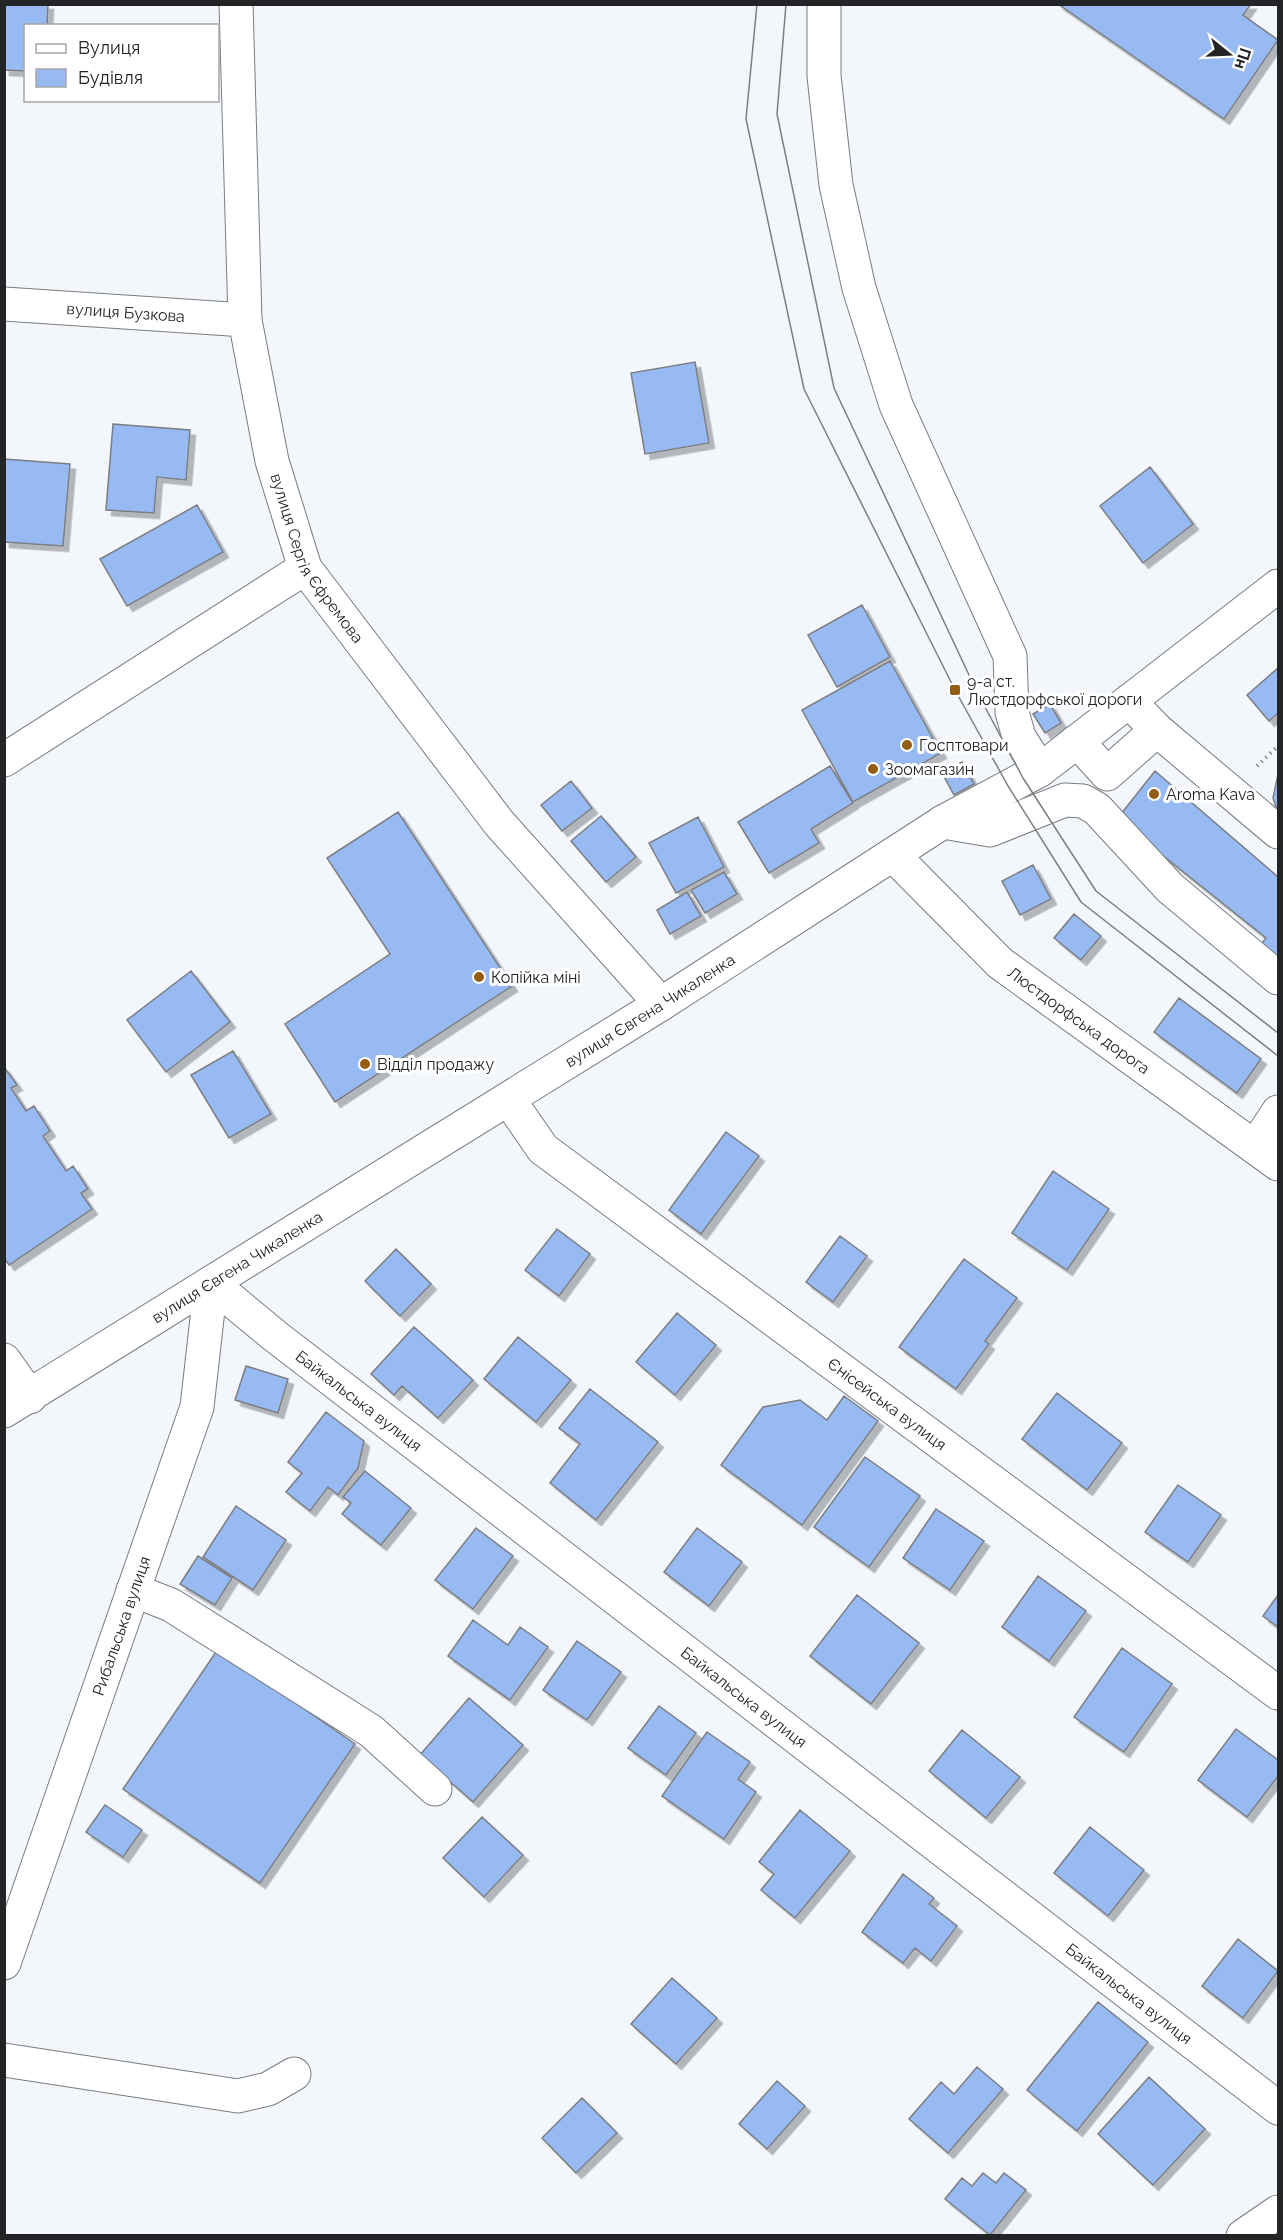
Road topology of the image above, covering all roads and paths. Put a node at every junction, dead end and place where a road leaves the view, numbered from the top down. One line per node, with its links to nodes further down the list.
1 (236, 4): 4 (street, вулиця Сергія Єфремова)
2 (824, 4): 11 (street)
3 (4, 304): 4 (street, вулиця Бузкова)
4 (246, 320): 5 (street, вулиця Сергія Єфремова)
5 (305, 568): 10 (street); 16 (street, вулиця Сергія Єфремова)
6 (1278, 586): 7 (street, вулиця Євгена Чикаленка)
7 (1129, 701): 8 (street); 9 (street, вулиця Євгена Чикаленка)
8 (1157, 730): 9 (street); 13 (street)
9 (1077, 741): 11 (street, вулиця Євгена Чикаленка)
10 (4, 760)
11 (1040, 770): 12 (street, вулиця Євгена Чикаленка)
12 (943, 822): 14 (street, вулиця Євгена Чикаленка); 15 (street)
13 (1278, 832)
14 (894, 856): 16 (street, вулиця Євгена Чикаленка); 19 (street, Люстдорфська дорога)
15 (1278, 978)
16 (661, 1004): 17 (street, вулиця Євгена Чикаленка)
17 (509, 1100): 20 (street, вулиця Євгена Чикаленка); 24 (street, Єнісейська вулиця)
18 (1278, 1112): 19 (street)
19 (1267, 1155)
20 (211, 1282): 22 (street, вулиця Євгена Чикаленка); 23 (street, Рибальська вулиця); 29 (street, Байкальська вулиця)
21 (4, 1360): 22 (street)
22 (17, 1404)
23 (133, 1590): 25 (street); 26 (street, Рибальська вулиця)
24 (1278, 1692)
25 (435, 1789)
26 (4, 1963)
27 (4, 2060): 28 (street)
28 (294, 2074)
29 (1278, 2108)
30 (1278, 2212): 31 (street)
31 (1243, 2235)

